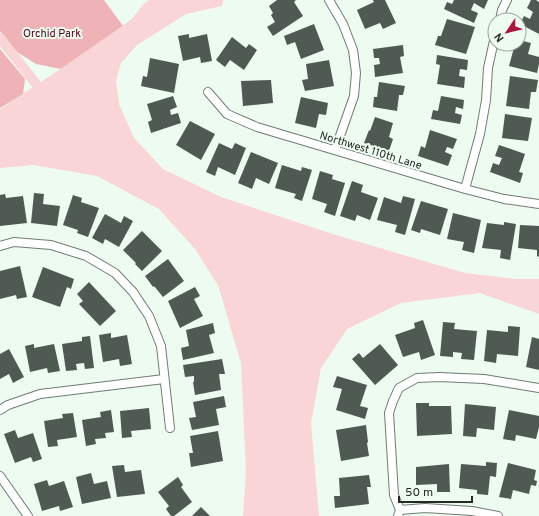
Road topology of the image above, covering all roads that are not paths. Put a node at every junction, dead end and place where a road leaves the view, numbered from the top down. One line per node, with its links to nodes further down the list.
1 (329, 0): 6 (street)
2 (507, 0): 3 (street)
3 (502, 12)
4 (492, 52): 7 (street)
5 (208, 92): 6 (street, Northwest 110th Lane)
6 (335, 150): 7 (street, Northwest 110th Lane)
7 (465, 189): 8 (street, Northwest 110th Lane)
8 (539, 204)
9 (0, 246): 10 (street)
10 (164, 379): 12 (street); 13 (street)
11 (539, 388): 15 (street)
12 (0, 410)
13 (170, 428)
14 (0, 476): 16 (street)
15 (399, 513): 17 (street)
16 (28, 516)
17 (498, 516)

